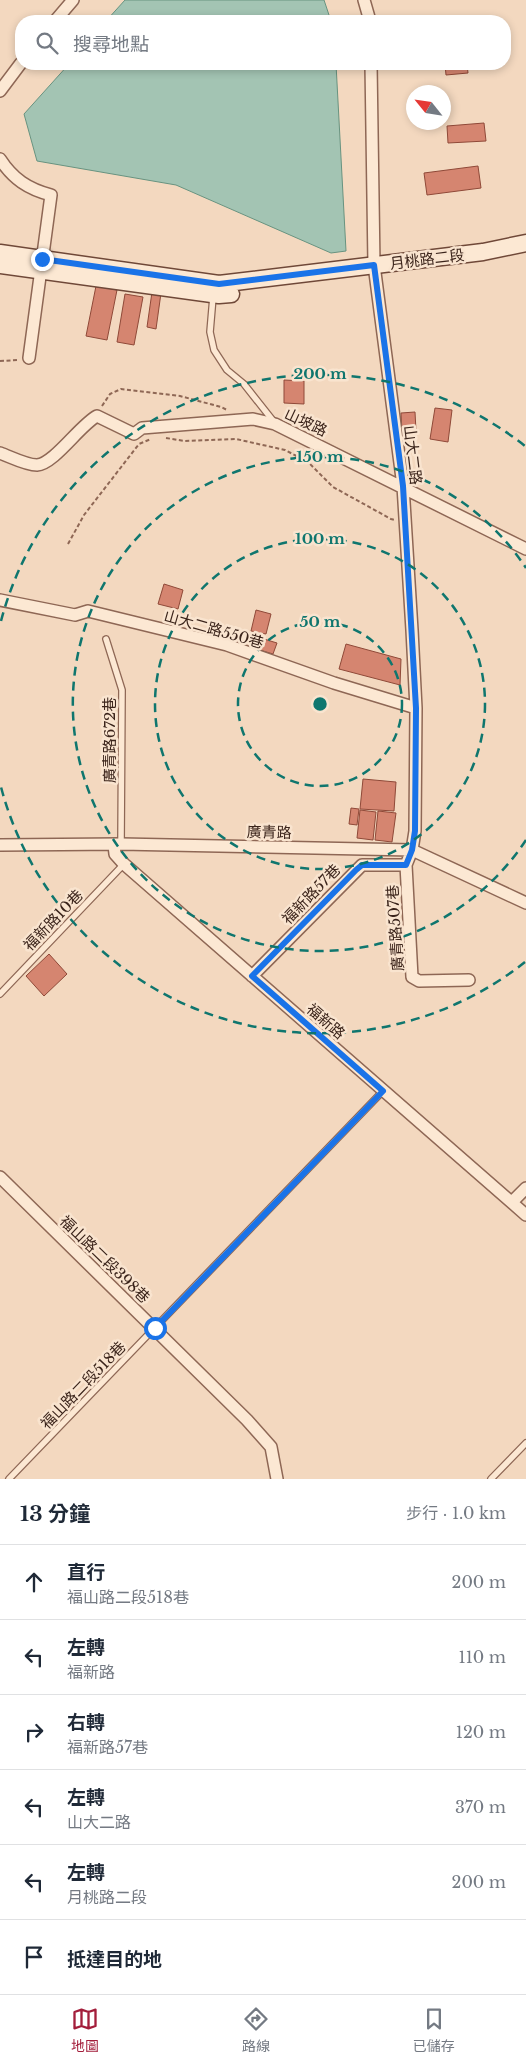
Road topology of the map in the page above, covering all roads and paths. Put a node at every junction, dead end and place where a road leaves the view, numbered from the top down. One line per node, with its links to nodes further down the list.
1 (73, 0): 3 (street)
2 (364, 0): 4 (street)
3 (60, 15)
4 (368, 15)
5 (16, 70): 7 (street)
6 (371, 70): 14 (street, 山大二路)
7 (0, 91)
8 (0, 159): 13 (street)
9 (526, 242): 14 (street, 月桃路二段)
10 (0, 253): 13 (street, 月桃路二段)
11 (526, 254): 14 (street, 月桃路二段)
12 (0, 265): 13 (street, 月桃路二段)
13 (41, 265): 14 (street, 月桃路二段); 15 (street, 月桃路二段); 16 (street)
14 (375, 270): 15 (street, 月桃路二段); 23 (street, 山大二路)
15 (213, 294): 20 (lane)
16 (29, 358): 17 (path)
17 (0, 361)
18 (93, 418): 19 (path); 21 (street, 山坡路); 22 (street)
19 (241, 420): 20 (street, 山坡路); 21 (street, 山坡路)
20 (275, 424): 23 (street, 山坡路)
21 (160, 431): 24 (path); 25 (path)
22 (0, 453)
23 (403, 486): 24 (street, 山大二路); 26 (street, 山坡路)
24 (405, 521): 29 (street, 山大二路)
25 (68, 544)
26 (526, 548)
27 (0, 600): 29 (street, 山大二路550巷)
28 (106, 639): 31 (lane, 廣青路672巷)
29 (416, 708): 32 (street, 山大二路)
30 (0, 845): 31 (street, 廣青路)
31 (118, 845): 32 (street, 廣青路); 33 (street, 福新路)
32 (412, 850): 34 (street, 廣青路507巷); 35 (street, 廣青路)
33 (124, 864): 36 (street, 福新路); 38 (lane, 福新路10巷)
34 (406, 865): 36 (street, 福新路57巷); 37 (street, 廣青路507巷)
35 (526, 903)
36 (252, 976): 39 (street, 福新路)
37 (469, 980)
38 (0, 994)
39 (383, 1091): 42 (street, 福新路); 44 (lane, 福山路二段518巷)
40 (0, 1177): 44 (street, 福山路二段398巷)
41 (526, 1188): 42 (street)
42 (512, 1202): 43 (street, 福新路)
43 (526, 1215)
44 (155, 1328): 46 (lane, 福山路二段518巷); 47 (street, 福山路二段398巷)
45 (526, 1443): 48 (lane)
46 (9, 1479)
47 (277, 1479)
48 (491, 1479)

